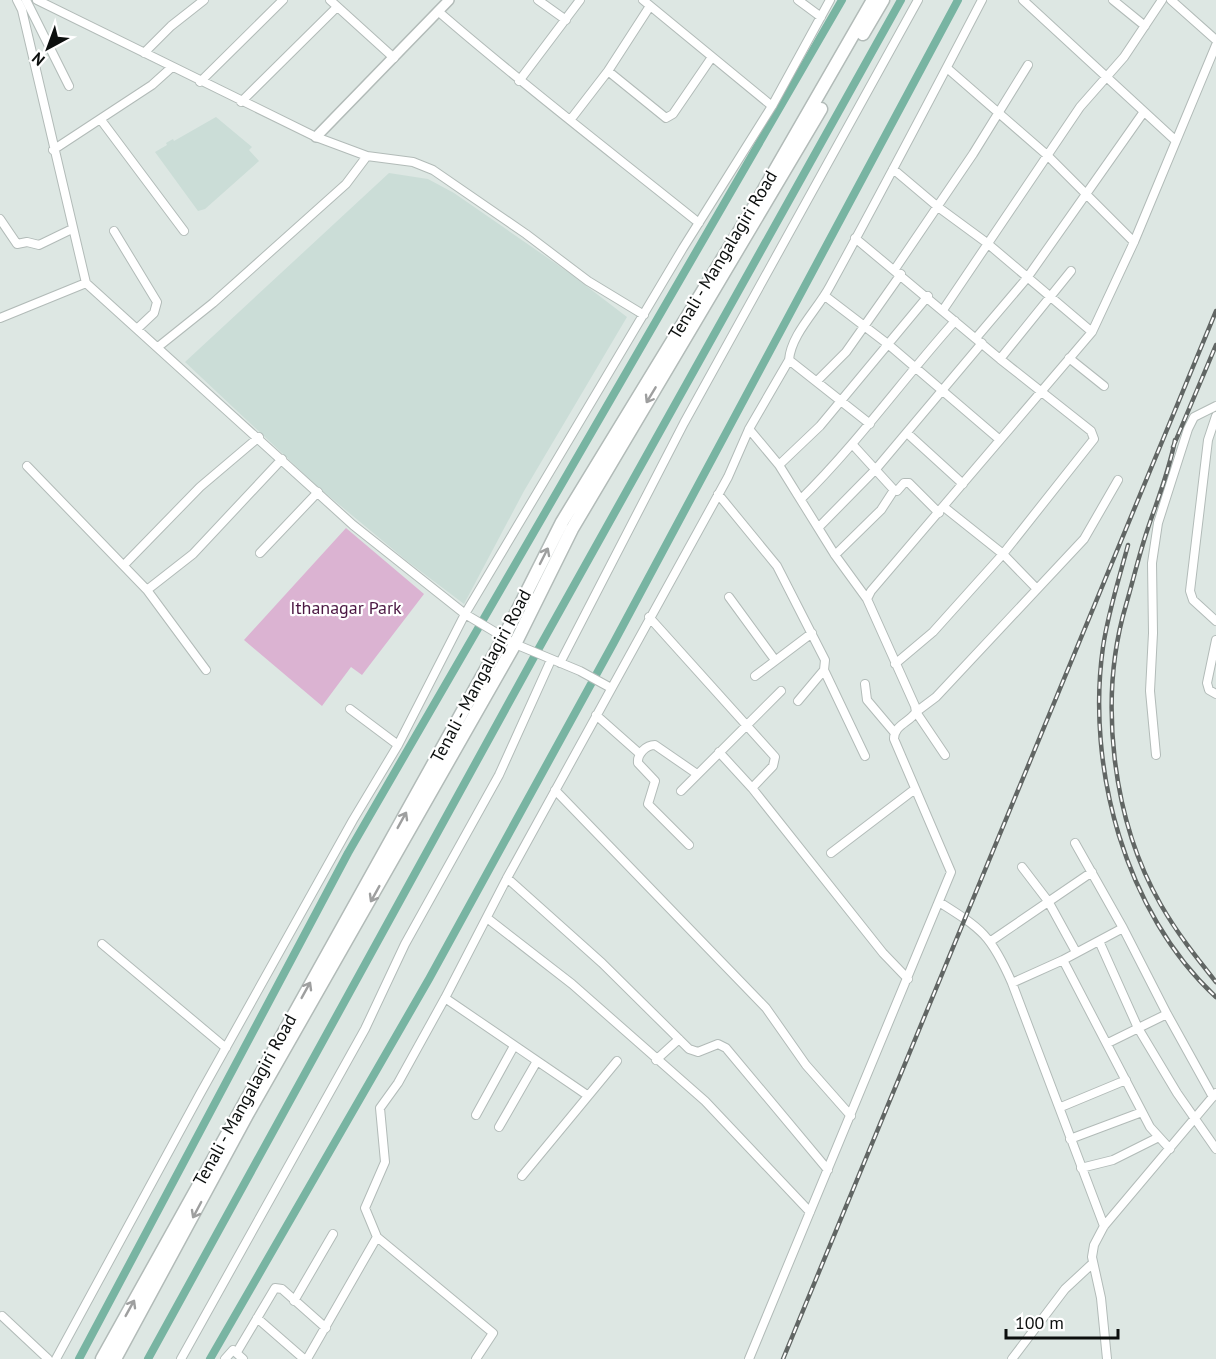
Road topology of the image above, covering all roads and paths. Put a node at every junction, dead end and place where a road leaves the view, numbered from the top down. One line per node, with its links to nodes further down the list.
1 (22, 0): 38 (street); 47 (street)
2 (37, 0): 28 (street)
3 (204, 0): 28 (street)
4 (283, 0): 37 (street)
5 (330, 0): 21 (street)
6 (449, 0): 22 (street)
7 (538, 0): 24 (street)
8 (580, 0): 24 (street)
9 (643, 0): 20 (street)
10 (798, 0): 23 (street)
11 (830, 0): 23 (street)
12 (873, 0): 119 (main road, Tenali - Mangalagiri Road, one-way to 12)
13 (882, 0): 119 (main road, Tenali - Mangalagiri Road, one-way to 119)
14 (918, 0): 124 (street)
15 (982, 0): 33 (street)
16 (1023, 0): 35 (street)
17 (1113, 0): 25 (street)
18 (1162, 0): 25 (street)
19 (1171, 0): 26 (street)
20 (650, 6): 29 (street); 34 (street)
21 (337, 7): 30 (street); 39 (street)
22 (439, 12): 30 (street); 36 (street)
23 (821, 17): 40 (street)
24 (566, 20): 36 (street)
25 (1145, 26): 35 (street)
26 (1216, 40)
27 (1216, 45): 46 (street)
28 (144, 52): 32 (street)
29 (712, 57): 34 (street); 40 (street)
30 (394, 58): 45 (street)
31 (1028, 65): 42 (street)
32 (172, 67): 37 (street); 44 (street)
33 (947, 68): 42 (street); 50 (street)
34 (608, 71): 43 (street)
35 (1107, 80): 41 (street); 48 (street)
36 (519, 81): 43 (street)
37 (200, 82): 39 (street)
38 (69, 86)
39 (241, 102): 45 (street)
40 (772, 106): 54 (street)
41 (1143, 113): 46 (street); 51 (street)
42 (998, 115): 48 (street); 52 (street)
43 (571, 119): 54 (street)
44 (101, 120): 47 (street); 57 (street)
45 (316, 137): 49 (street)
46 (1176, 141): 59 (street)
47 (53, 150): 55 (street)
48 (1047, 155): 51 (street); 60 (street)
49 (367, 156): 69 (street); 77 (street)
50 (893, 169): 52 (street); 58 (street)
51 (1086, 193): 59 (street); 63 (street)
52 (938, 207): 60 (street); 61 (street)
53 (0, 219): 55 (street)
54 (699, 223): 69 (street)
55 (72, 229): 64 (street)
56 (114, 231): 73 (street)
57 (184, 231)
58 (855, 238): 61 (street); 65 (street)
59 (1134, 242): 74 (street)
60 (987, 243): 63 (street); 68 (street)
61 (898, 272): 66 (street); 72 (street)
62 (1071, 272): 67 (street)
63 (1027, 278): 67 (street); 75 (street)
64 (86, 283): 70 (street); 73 (street)
65 (825, 296): 72 (street); 80 (street)
66 (928, 296): 68 (street); 76 (street)
67 (1050, 298): 74 (street); 79 (street)
68 (943, 310): 71 (street)
69 (644, 315): 115 (street)
70 (0, 318)
71 (956, 321): 75 (street); 81 (street)
72 (865, 325): 76 (street); 82 (street)
73 (137, 329): 77 (street)
74 (1092, 332): 78 (street)
75 (979, 341): 79 (street); 84 (street)
76 (889, 345): 81 (street); 86 (street)
77 (158, 347): 92 (street)
78 (1069, 358): 83 (street); 85 (street)
79 (1000, 359): 85 (street)
80 (789, 360): 82 (street); 90 (street)
81 (914, 367): 84 (street); 89 (street)
82 (817, 381): 86 (street)
83 (1104, 386)
84 (943, 390): 91 (street); 93 (street)
85 (1040, 390): 93 (street); 108 (street)
86 (842, 401): 89 (street); 96 (street)
87 (1216, 406): 143 (street)
88 (1216, 416): 117 (street)
89 (870, 424): 94 (street)
90 (749, 429): 96 (street); 103 (street)
91 (907, 433): 98 (street); 100 (street)
92 (259, 437): 95 (street); 110 (street)
93 (1000, 440): 100 (street)
94 (853, 445): 98 (street); 104 (street)
95 (282, 459): 102 (street); 112 (street)
96 (779, 465): 104 (street)
97 (27, 466): 110 (street)
98 (876, 469): 101 (street); 106 (street)
99 (1118, 480): 111 (street)
100 (963, 484): 105 (street)
101 (894, 490): 105 (street); 109 (street)
102 (318, 492): 107 (street); 115 (street)
103 (718, 494): 116 (street); 118 (street)
104 (801, 500): 106 (street)
105 (941, 510): 108 (street); 114 (street)
106 (819, 527): 109 (street)
107 (260, 553)
108 (1003, 554): 111 (street); 125 (street)
109 (835, 555): 114 (street)
110 (124, 565): 112 (street)
111 (1036, 588): 135 (street)
112 (147, 590): 127 (street)
113 (729, 597): 123 (street)
114 (867, 599): 125 (street)
115 (469, 616): 119 (street); 139 (street)
116 (649, 616): 130 (street); 137 (street)
117 (1216, 621)
118 (812, 633): 123 (street); 126 (street)
119 (510, 640): 122 (street); 206 (main road, Tenali - Mangalagiri Road, one-way to 119); 207 (main road, Tenali - Mangalagiri Road, one-way to 207)
120 (1216, 640): 121 (street)
121 (1215, 651): 132 (street)
122 (551, 660): 124 (street); 208 (street)
123 (776, 660): 128 (street)
124 (560, 663): 130 (street)
125 (896, 664): 135 (street)
126 (824, 669): 133 (street); 144 (street)
127 (206, 670)
128 (755, 676)
129 (865, 684): 138 (street)
130 (611, 688): 136 (street)
131 (781, 691): 137 (street)
132 (1216, 694)
133 (798, 701)
134 (350, 710): 139 (street)
135 (916, 712): 138 (street); 142 (street)
136 (596, 715): 141 (street); 148 (street)
137 (747, 725): 140 (street); 146 (street)
138 (894, 732): 147 (street)
139 (398, 745): 173 (street)
140 (718, 752): 145 (street); 146 (street)
141 (640, 754): 145 (street); 151 (street)
142 (945, 755)
143 (1156, 755)
144 (866, 756)
145 (697, 774): 149 (street)
146 (752, 788): 165 (street)
147 (915, 789): 152 (street); 157 (street)
148 (555, 790): 155 (street); 183 (street)
149 (681, 791)
150 (1075, 843): 154 (street)
151 (689, 845)
152 (831, 853)
153 (1023, 867): 156 (street)
154 (1092, 872): 156 (street); 159 (street)
155 (507, 878): 158 (street); 170 (street)
156 (1048, 901): 160 (street); 163 (street)
157 (939, 902): 160 (street); 165 (street)
158 (487, 918): 167 (street); 174 (street)
159 (1123, 928): 161 (street); 168 (street)
160 (991, 941): 166 (street)
161 (1099, 941): 163 (street); 169 (street)
162 (102, 945): 173 (street)
163 (1076, 952): 164 (street)
164 (1063, 960): 166 (street); 171 (street)
165 (908, 979): 183 (street)
166 (1012, 983): 180 (street)
167 (445, 998): 172 (street); 196 (street)
168 (1167, 1014): 169 (street); 179 (street)
169 (1138, 1028): 171 (street); 184 (street)
170 (679, 1039): 174 (street); 191 (street)
171 (1108, 1042): 177 (street)
172 (514, 1046): 175 (street); 182 (street)
173 (226, 1048): 205 (street)
174 (656, 1060): 193 (street)
175 (537, 1061): 178 (street); 185 (street)
176 (617, 1061): 178 (street)
177 (1126, 1080): 180 (street); 181 (street)
178 (587, 1095): 192 (street)
179 (1214, 1095): 184 (street)
180 (1061, 1107): 187 (street)
181 (1142, 1112): 186 (street); 187 (street)
182 (476, 1114)
183 (851, 1116): 191 (street)
184 (1196, 1118): 188 (street); 189 (street)
185 (499, 1126)
186 (1160, 1137): 188 (street); 190 (street)
187 (1071, 1139): 190 (street)
188 (1170, 1149): 194 (street)
189 (1216, 1149)
190 (1081, 1168): 194 (street)
191 (828, 1170): 193 (street)
192 (522, 1176)
193 (810, 1212): 212 (street)
194 (1104, 1226): 197 (street)
195 (333, 1234): 198 (street)
196 (377, 1237): 201 (street); 211 (street)
197 (1093, 1263): 213 (street); 214 (street)
198 (294, 1301): 200 (street); 201 (street)
199 (2, 1316): 204 (street)
200 (257, 1318): 202 (street); 203 (street)
201 (326, 1328): 203 (street)
202 (237, 1352): 209 (street); 210 (street)
203 (305, 1358)
204 (48, 1359)
205 (56, 1359)
206 (102, 1359)
207 (115, 1359)
208 (181, 1359)
209 (225, 1359)
210 (243, 1359)
211 (476, 1359)
212 (749, 1359)
213 (1012, 1359)
214 (1107, 1359)

